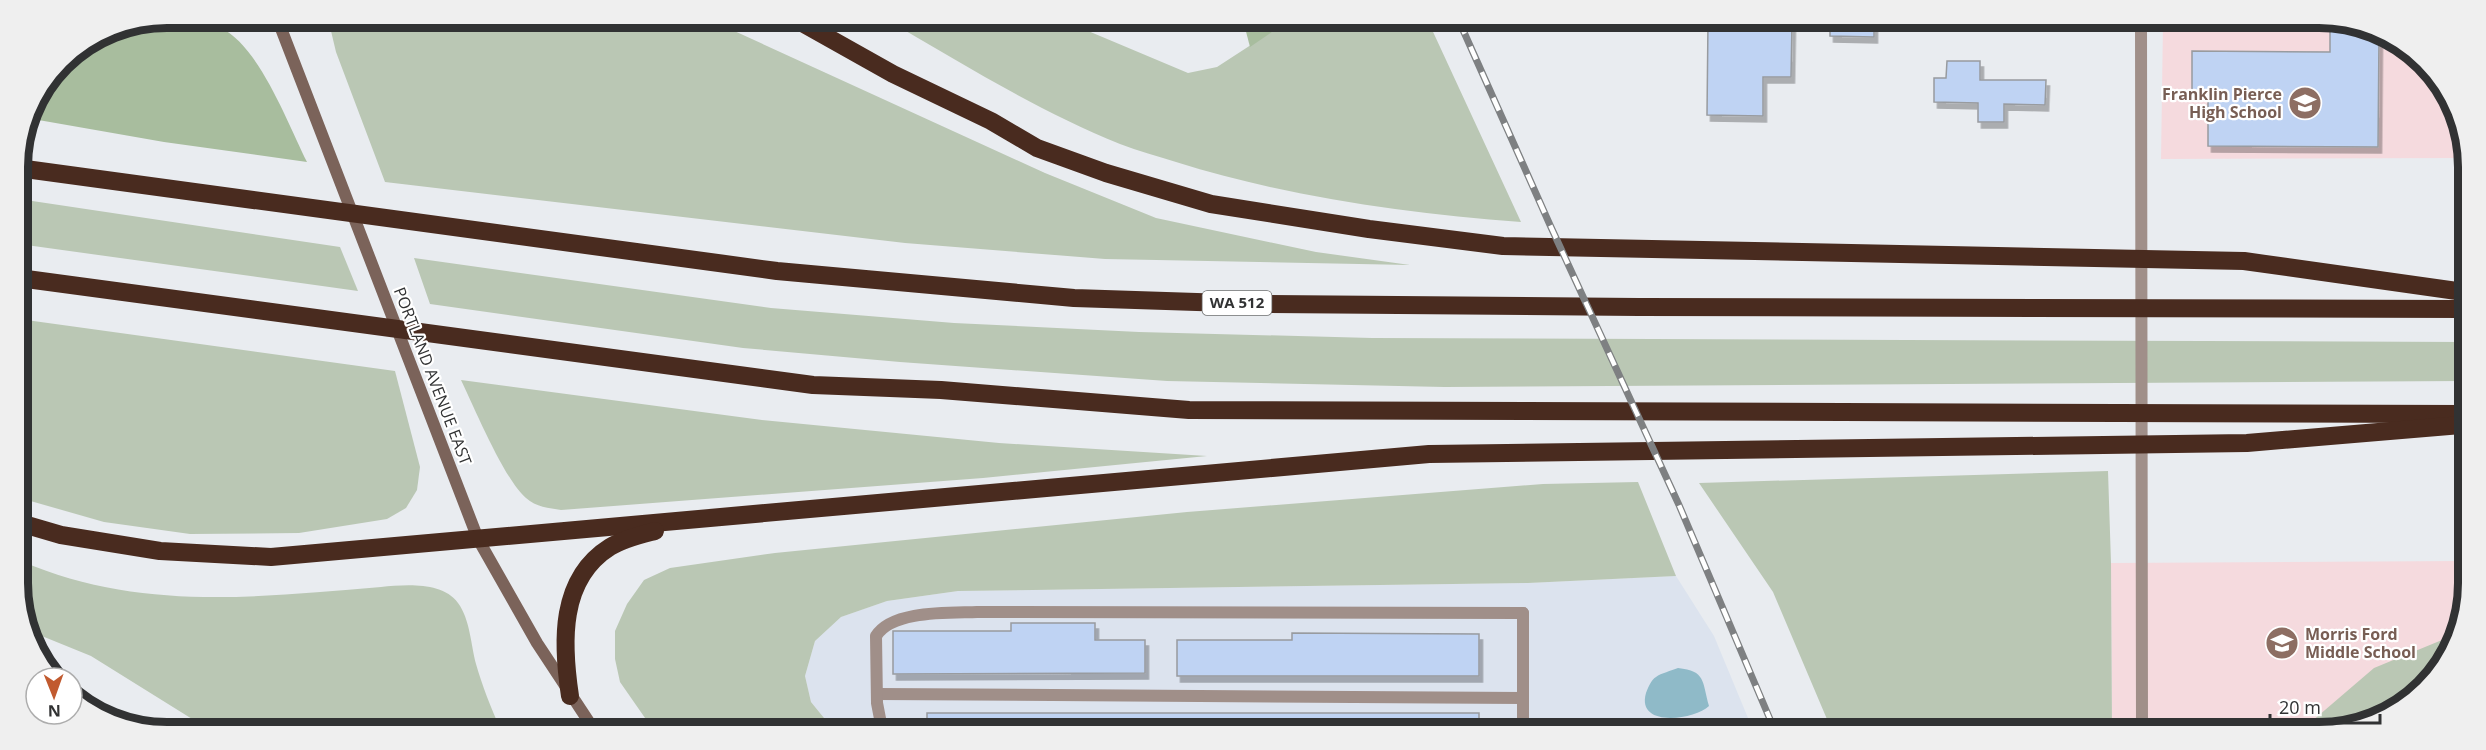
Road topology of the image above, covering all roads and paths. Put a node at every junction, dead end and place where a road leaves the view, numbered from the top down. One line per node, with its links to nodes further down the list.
1 (2141, 28): 17 (street)
2 (281, 29): 12 (main road, PORTLAND AVENUE EAST)
3 (811, 29): 6 (highway)
4 (29, 169): 7 (highway, WA 512)
5 (29, 279): 8 (highway)
6 (2458, 291)
7 (2458, 309)
8 (2458, 414)
9 (2458, 425): 10 (highway)
10 (704, 519): 12 (highway); 14 (highway)
11 (28, 525): 12 (highway)
12 (478, 539): 14 (main road, PORTLAND AVENUE EAST)
13 (877, 694): 15 (street); 15 (street); 19 (street)
14 (570, 696): 18 (main road, PORTLAND AVENUE EAST)
15 (1523, 698): 16 (street)
16 (1523, 721)
17 (2142, 721)
18 (588, 722)
19 (881, 722)

